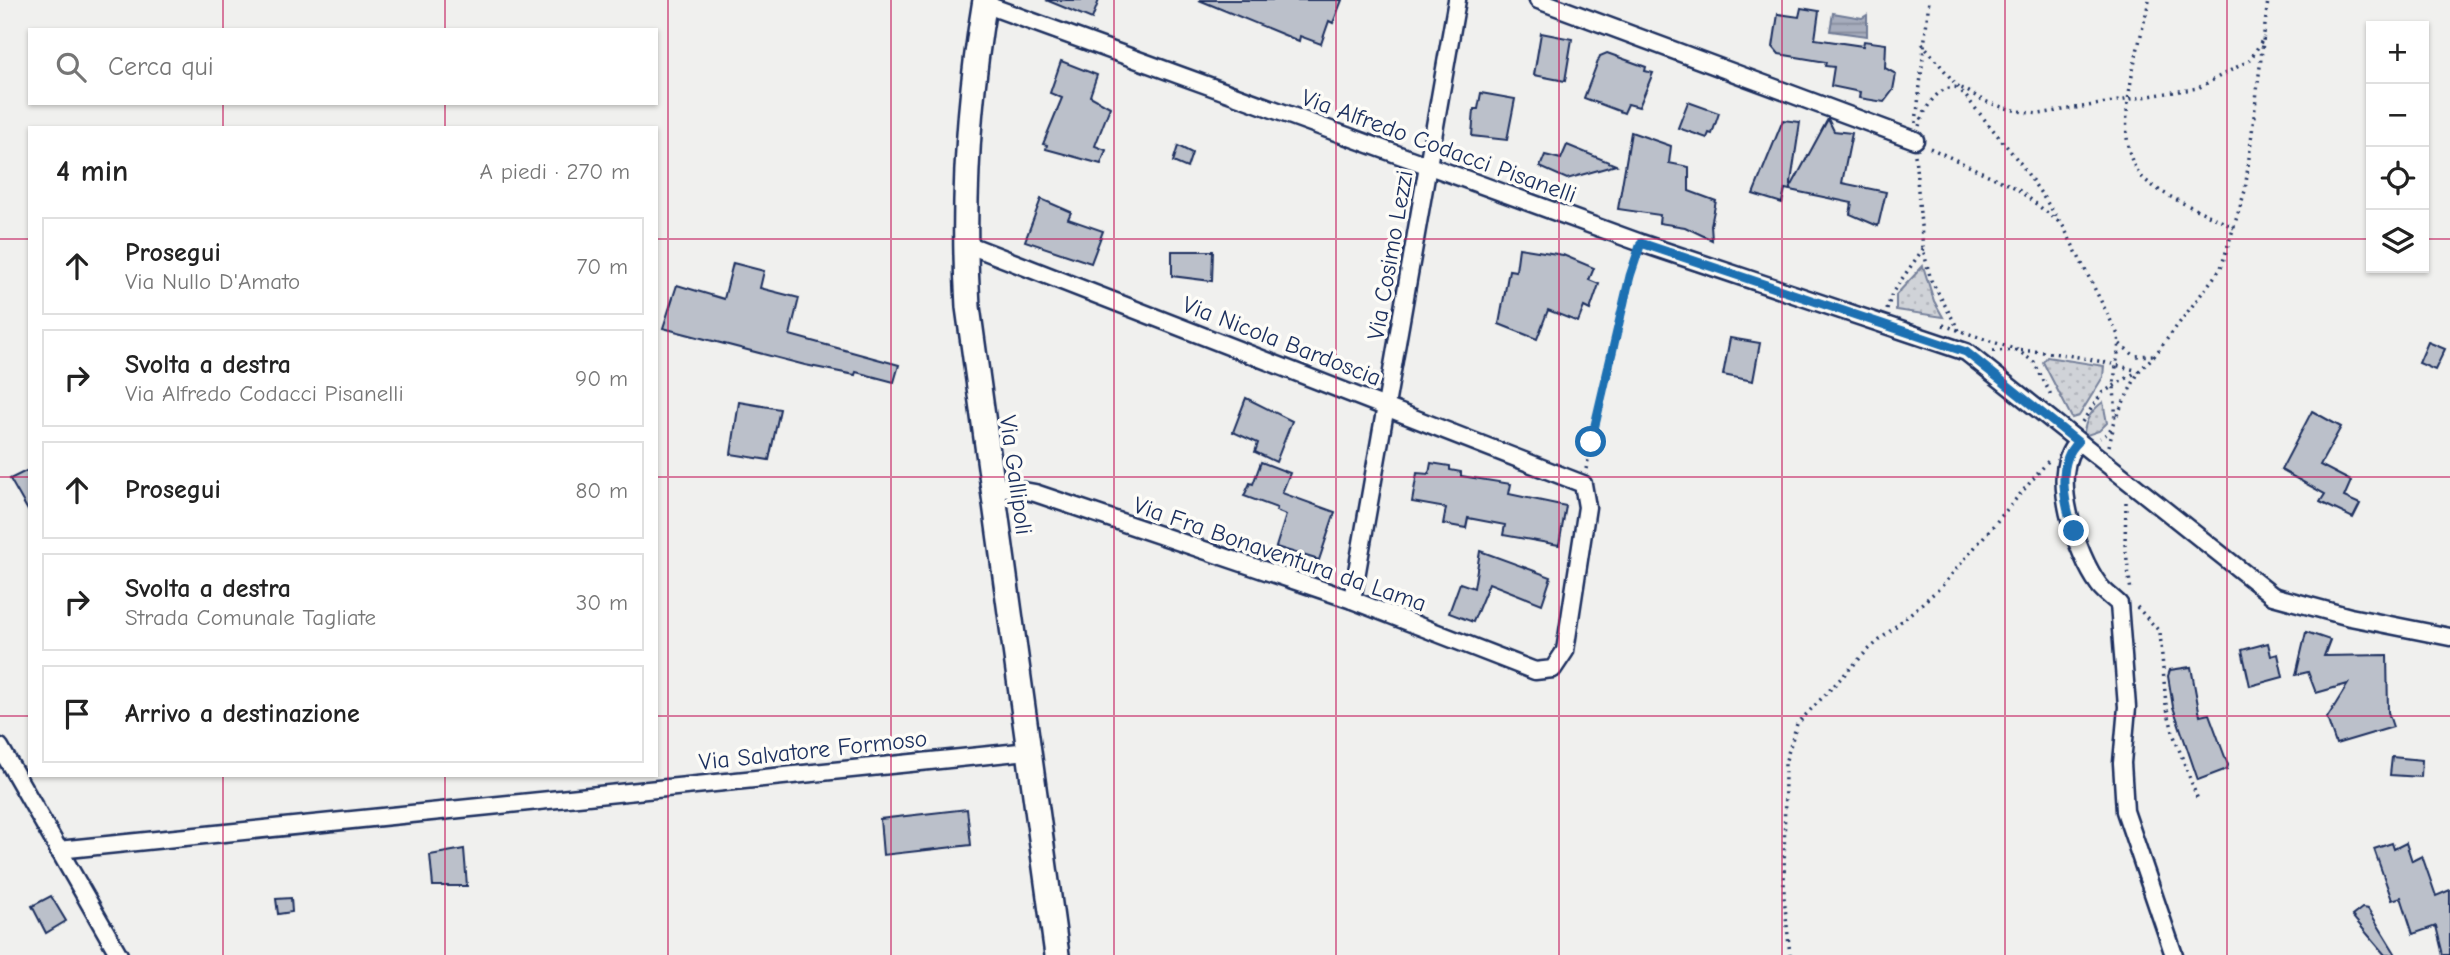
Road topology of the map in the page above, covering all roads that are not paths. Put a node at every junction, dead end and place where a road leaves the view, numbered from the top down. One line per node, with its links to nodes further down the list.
1 (1457, 0): 5 (street, Via Cosimo Lezzi)
2 (1538, 0): 4 (street)
3 (984, 2): 5 (street, Via Alfredo Codacci Pisanelli); 6 (main road, Via Gallipoli)
4 (1914, 140)
5 (1429, 167): 7 (street, Via Cosimo Lezzi); 8 (street, Via Alfredo Codacci Pisanelli)
6 (964, 243): 7 (street, Via Nicola Bardoscia); 9 (main road, Via Gallipoli)
7 (1386, 405): 10 (street, Via Cosimo Lezzi); 12 (street, Via Nicola Bardoscia)
8 (2078, 442): 11 (street); 18 (street)
9 (990, 485): 10 (street, Via Fra Bonaventura da Lama); 14 (main road, Via Gallipoli)
10 (1352, 600): 12 (street, Via Fra Bonaventura da Lama)
11 (2450, 637)
12 (1553, 669)
13 (0, 747): 15 (street)
14 (1029, 751): 15 (street, Via Salvatore Formoso); 17 (main road, Via Gallipoli)
15 (58, 850): 16 (street)
16 (119, 955)
17 (1057, 955)
18 (2174, 955)

